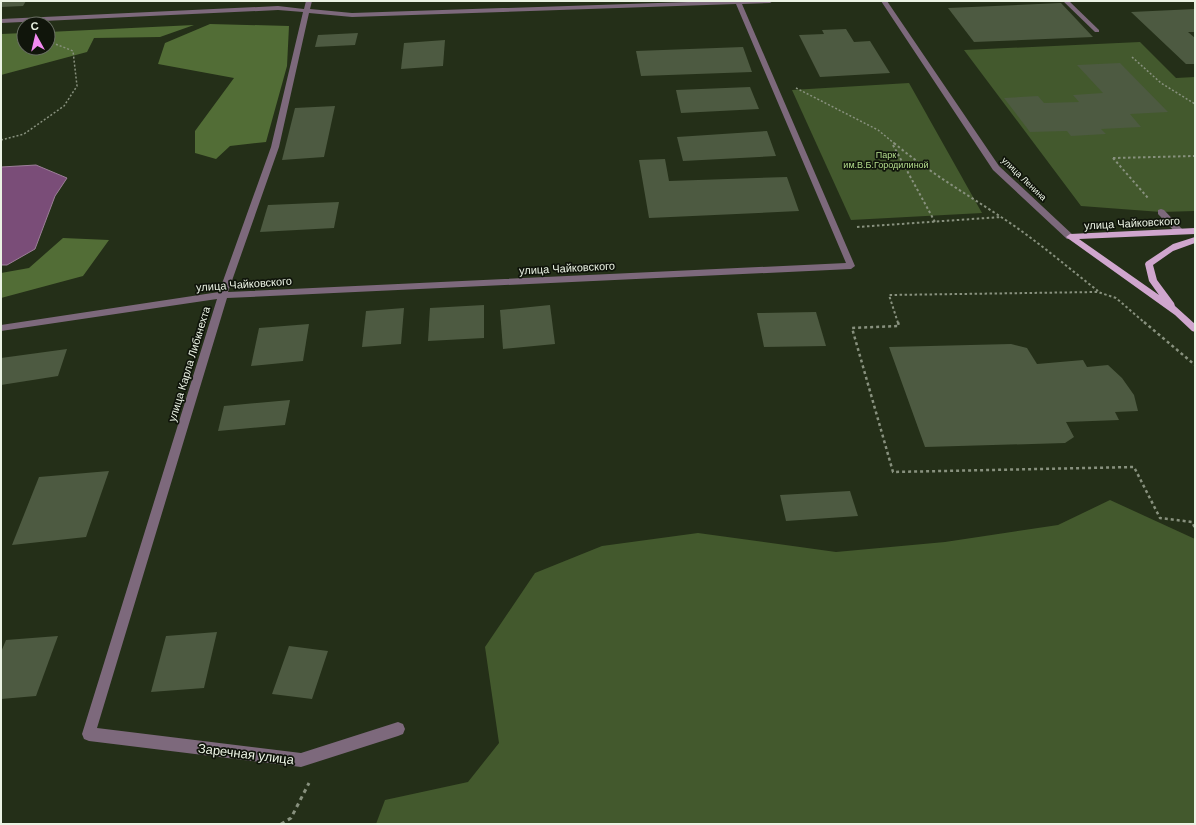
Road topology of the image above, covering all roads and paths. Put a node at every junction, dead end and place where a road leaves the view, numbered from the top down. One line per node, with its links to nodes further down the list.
1 (309, 1): 6 (street, улица Карла Либкнехта)
2 (770, 1): 5 (street)
3 (884, 1): 22 (street, улица Ленина)
4 (1066, 1): 8 (street)
5 (738, 2): 6 (street); 11 (street, улица Чайковского)
6 (307, 11): 7 (street); 25 (street, улица Карла Либкнехта)
7 (1, 21)
8 (1097, 32)
9 (56, 44): 13 (path)
10 (1132, 57): 12 (path)
11 (769, 74): 14 (path); 19 (street, улица Чайковского)
12 (1195, 104)
13 (1, 140)
14 (892, 142): 17 (path); 18 (path)
15 (1195, 156): 16 (path)
16 (1161, 212): 21 (street)
17 (1002, 217): 18 (path); 24 (path)
18 (935, 222): 19 (path)
19 (834, 226): 25 (street, улица Чайковского)
20 (1195, 231): 21 (main road, улица Чайковского)
21 (1180, 232): 22 (main road, улица Чайковского)
22 (1070, 237): 26 (main road, улица Ленина)
23 (1195, 240): 26 (main road)
24 (1098, 292): 29 (path); 30 (path)
25 (223, 295): 27 (street, улица Чайковского); 32 (street, улица Карла Либкнехта)
26 (1178, 313): 28 (main road, улица Ленина)
27 (1, 328)
28 (1195, 329)
29 (1195, 365)
30 (1195, 528)
31 (398, 729): 33 (street, Заречная улица)
32 (89, 734): 33 (street, Заречная улица)
33 (325, 753): 34 (path)
34 (281, 824)

